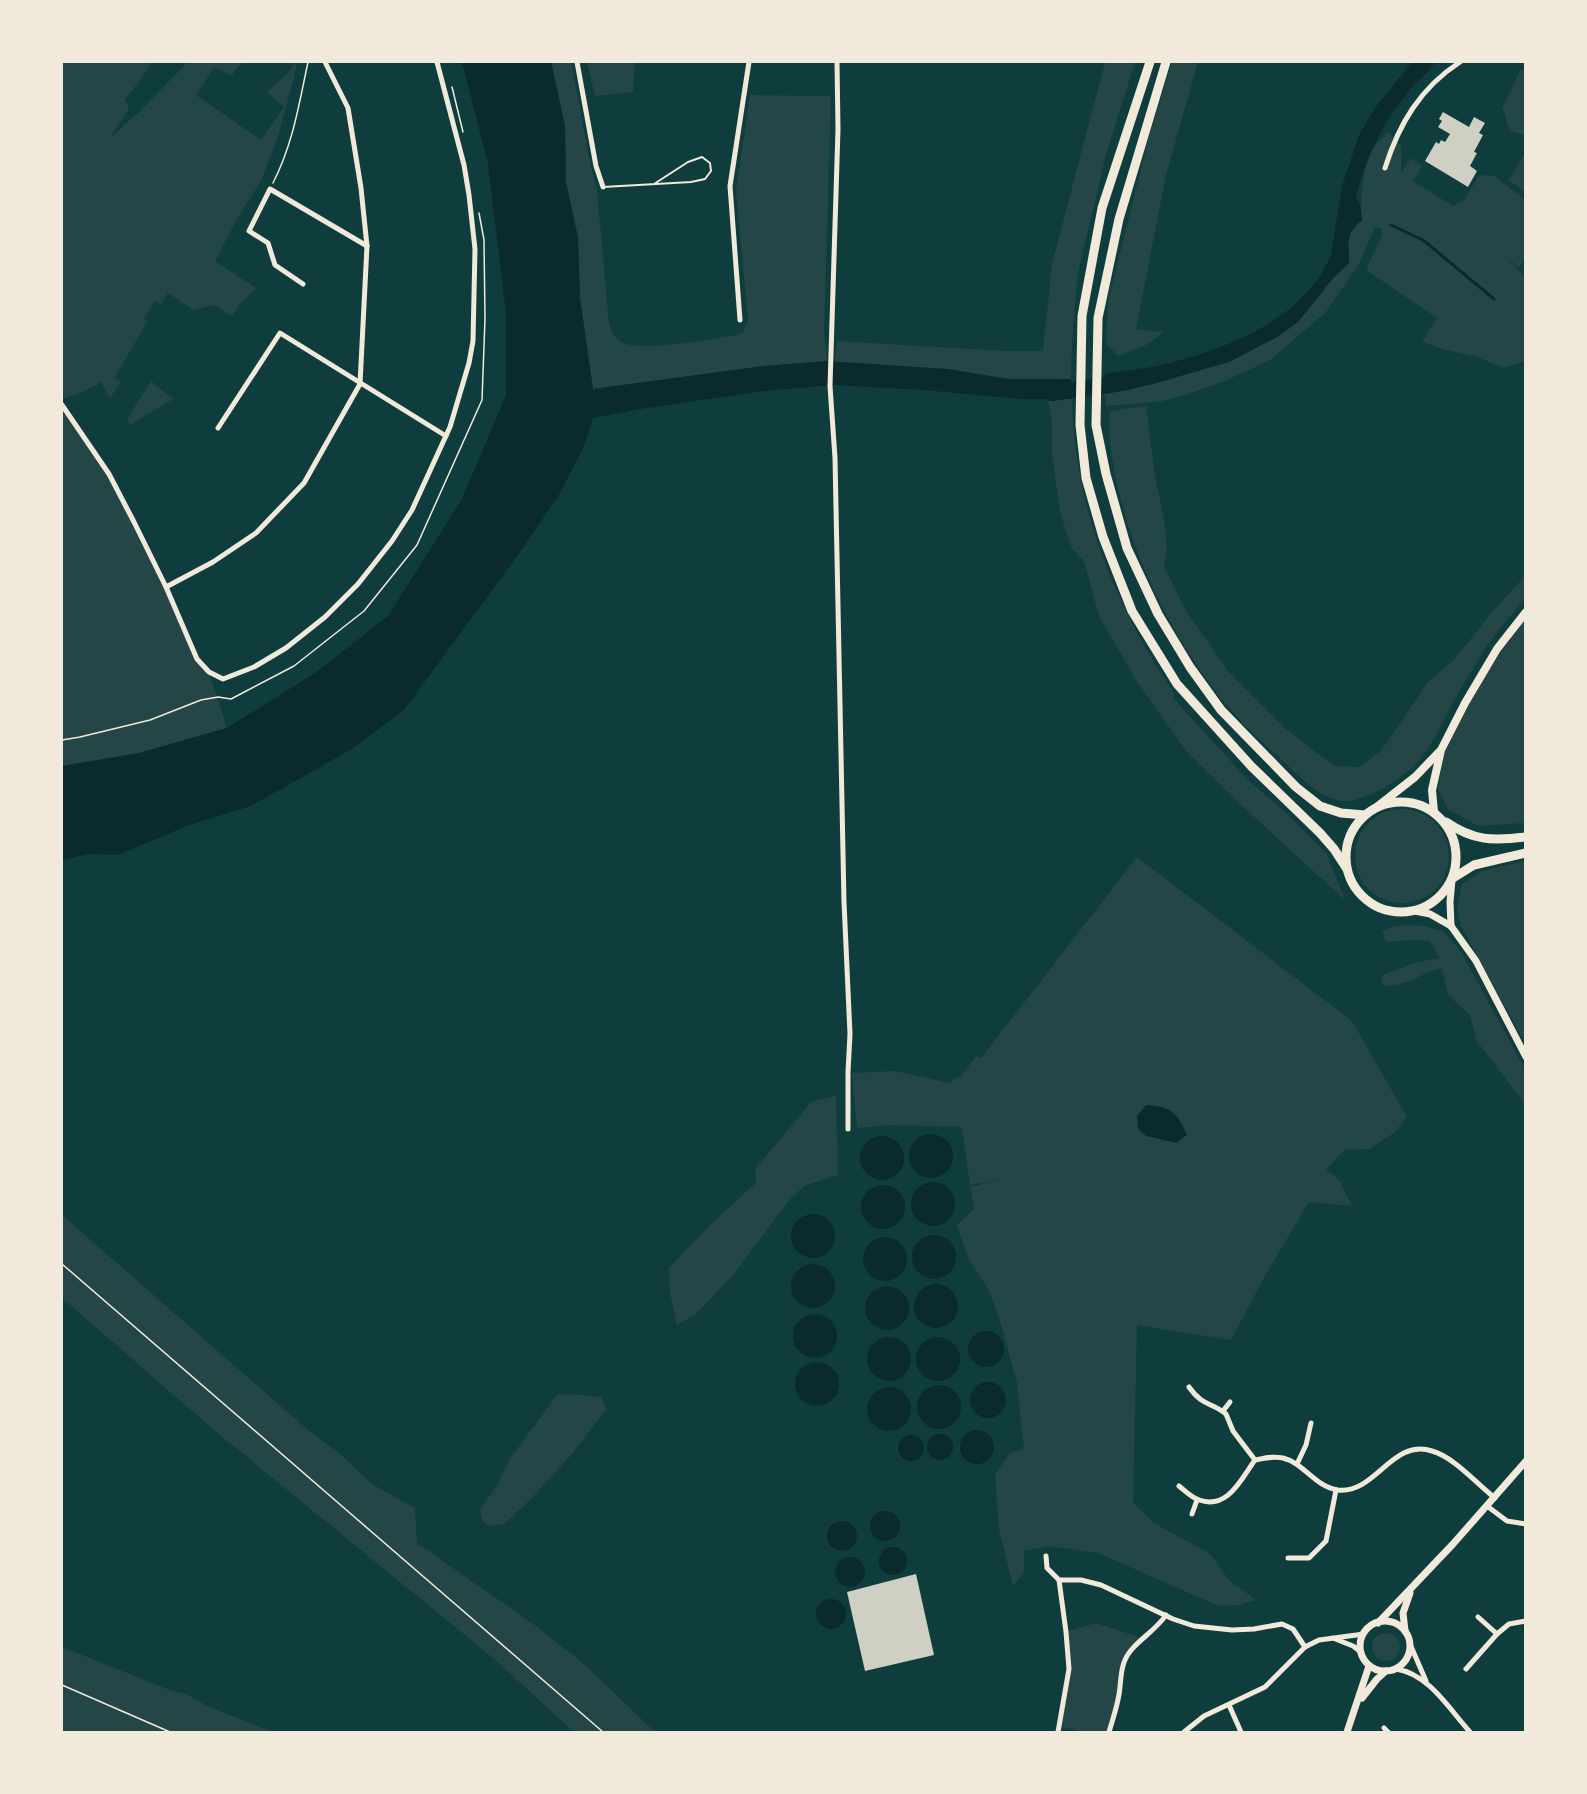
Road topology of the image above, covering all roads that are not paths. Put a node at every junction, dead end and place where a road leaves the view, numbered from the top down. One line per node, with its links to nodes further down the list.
1 (325, 62): 12 (street)
2 (437, 62): 18 (street)
3 (577, 62): 11 (street)
4 (749, 62): 14 (street)
5 (837, 62): 33 (street)
6 (1150, 62): 28 (highway)
7 (1166, 62): 24 (highway)
8 (1460, 62): 9 (street)
9 (1385, 168)
10 (654, 184): 10 (lane); 11 (lane)
11 (603, 187)
12 (367, 246): 13 (street); 15 (street)
13 (303, 284)
14 (740, 320)
15 (360, 384): 17 (street); 18 (street); 19 (street)
16 (62, 405): 19 (street)
17 (218, 428)
18 (446, 436): 19 (street)
19 (166, 587)
20 (1526, 612): 21 (main road)
21 (1441, 750): 22 (main road); 23 (main road)
22 (1378, 806): 23 (highway); 24 (highway)
23 (1434, 812): 25 (highway)
24 (1365, 815): 28 (highway)
25 (1444, 820): 26 (highway); 29 (highway)
26 (1526, 837)
27 (1526, 853): 29 (highway)
28 (1347, 868): 30 (highway)
29 (1453, 879): 30 (highway); 31 (street)
30 (1415, 911): 31 (street)
31 (1451, 926): 32 (street)
32 (1526, 1056)
33 (848, 1129)
34 (1189, 1387): 36 (street)
35 (1230, 1402): 36 (street)
36 (1223, 1411): 38 (street)
37 (1311, 1423): 40 (street)
38 (1255, 1460): 40 (street); 44 (street)
39 (1526, 1461): 43 (street)
40 (1297, 1464): 42 (street)
41 (1179, 1486): 44 (street)
42 (1336, 1490): 43 (street); 49 (street)
43 (1495, 1498): 45 (street)
44 (1197, 1500): 46 (street)
45 (1487, 1506): 47 (street); 51 (street)
46 (1192, 1514)
47 (1526, 1524)
48 (1046, 1556): 50 (street)
49 (1288, 1558)
50 (1059, 1580): 52 (street); 70 (street)
51 (1414, 1585): 55 (street); 56 (street)
52 (1166, 1616): 61 (street); 71 (street)
53 (1478, 1617): 58 (street)
54 (1526, 1621): 58 (street)
55 (1378, 1623): 56 (street); 57 (street)
56 (1406, 1633): 60 (street)
57 (1364, 1634): 59 (street); 62 (street)
58 (1497, 1634): 65 (street)
59 (1332, 1637): 61 (street); 62 (street)
60 (1410, 1644): 64 (street); 67 (street)
61 (1305, 1647): 68 (street)
62 (1361, 1652): 63 (street)
63 (1369, 1666): 66 (street); 69 (street)
64 (1396, 1668): 66 (street); 67 (street)
65 (1466, 1669)
66 (1386, 1671): 69 (street)
67 (1427, 1683): 75 (street)
68 (1229, 1705): 72 (street); 73 (street)
69 (1354, 1712): 74 (street)
70 (1058, 1732)
71 (1109, 1732)
72 (1184, 1732)
73 (1241, 1732)
74 (1347, 1732)
75 (1470, 1732)

